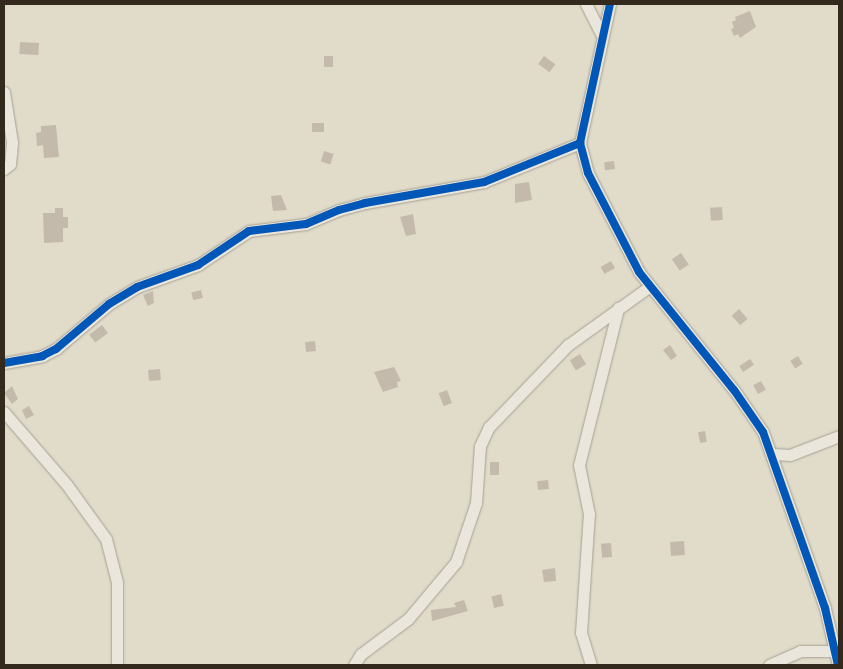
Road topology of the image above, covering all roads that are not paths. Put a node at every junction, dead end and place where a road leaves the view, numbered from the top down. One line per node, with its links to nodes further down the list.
1 (586, 4): 3 (street)
2 (610, 4): 3 (street)
3 (601, 33): 5 (street)
4 (4, 92): 6 (street)
5 (580, 143): 7 (street); 9 (street)
6 (4, 169)
7 (650, 286): 8 (street); 12 (street)
8 (618, 308): 15 (street); 16 (street)
9 (4, 363)
10 (4, 412): 14 (street)
11 (839, 436): 12 (street)
12 (773, 454): 13 (street)
13 (836, 650): 17 (street); 18 (street)
14 (117, 665)
15 (354, 665)
16 (591, 665)
17 (770, 665)
18 (838, 665)

